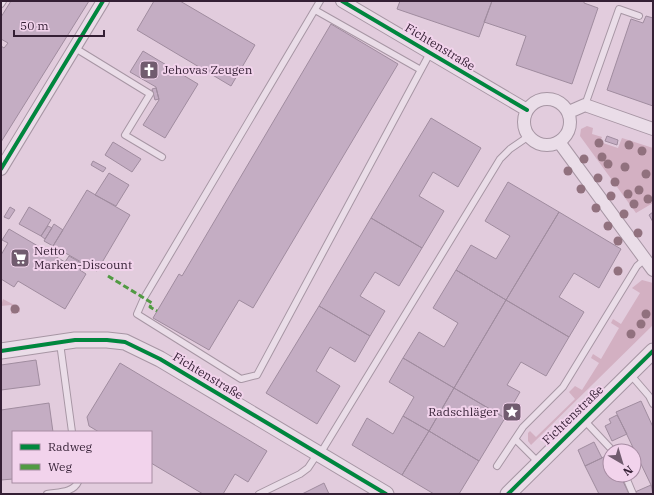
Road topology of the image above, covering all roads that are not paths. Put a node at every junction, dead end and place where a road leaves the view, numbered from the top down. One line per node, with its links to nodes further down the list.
1 (3, 1): 5 (lane)
2 (103, 1): 8 (street)
3 (320, 1): 6 (lane)
4 (342, 1): 9 (street, Fichtenstraße)
5 (1, 4)
6 (315, 10): 10 (lane); 10 (lane)
7 (639, 16): 11 (lane)
8 (74, 48): 17 (lane); 18 (street)
9 (430, 53): 10 (lane); 12 (street, Fichtenstraße)
10 (422, 70)
11 (585, 105): 13 (street); 14 (street)
12 (527, 110): 13 (street); 15 (street)
13 (568, 112): 16 (street)
14 (653, 128)
15 (529, 136): 16 (street); 30 (lane)
16 (559, 142): 19 (street)
17 (162, 158)
18 (1, 169)
19 (645, 259): 20 (street); 28 (lane)
20 (653, 270)
21 (60, 343): 22 (street, Fichtenstraße); 27 (lane); 30 (street, Fichtenstraße)
22 (1, 351)
23 (653, 351): 24 (street, Fichtenstraße)
24 (630, 374): 25 (lane); 26 (street, Fichtenstraße)
25 (653, 404)
26 (582, 419): 29 (lane); 31 (street, Fichtenstraße)
27 (72, 431)
28 (515, 439): 31 (lane); 32 (lane)
29 (605, 443)
30 (319, 454): 36 (lane); 37 (street, Fichtenstraße)
31 (538, 463): 38 (street, Fichtenstraße)
32 (497, 466)
33 (77, 483): 35 (lane)
34 (628, 483): 39 (lane)
35 (48, 494)
36 (259, 494)
37 (386, 494)
38 (508, 494)
39 (633, 494)

